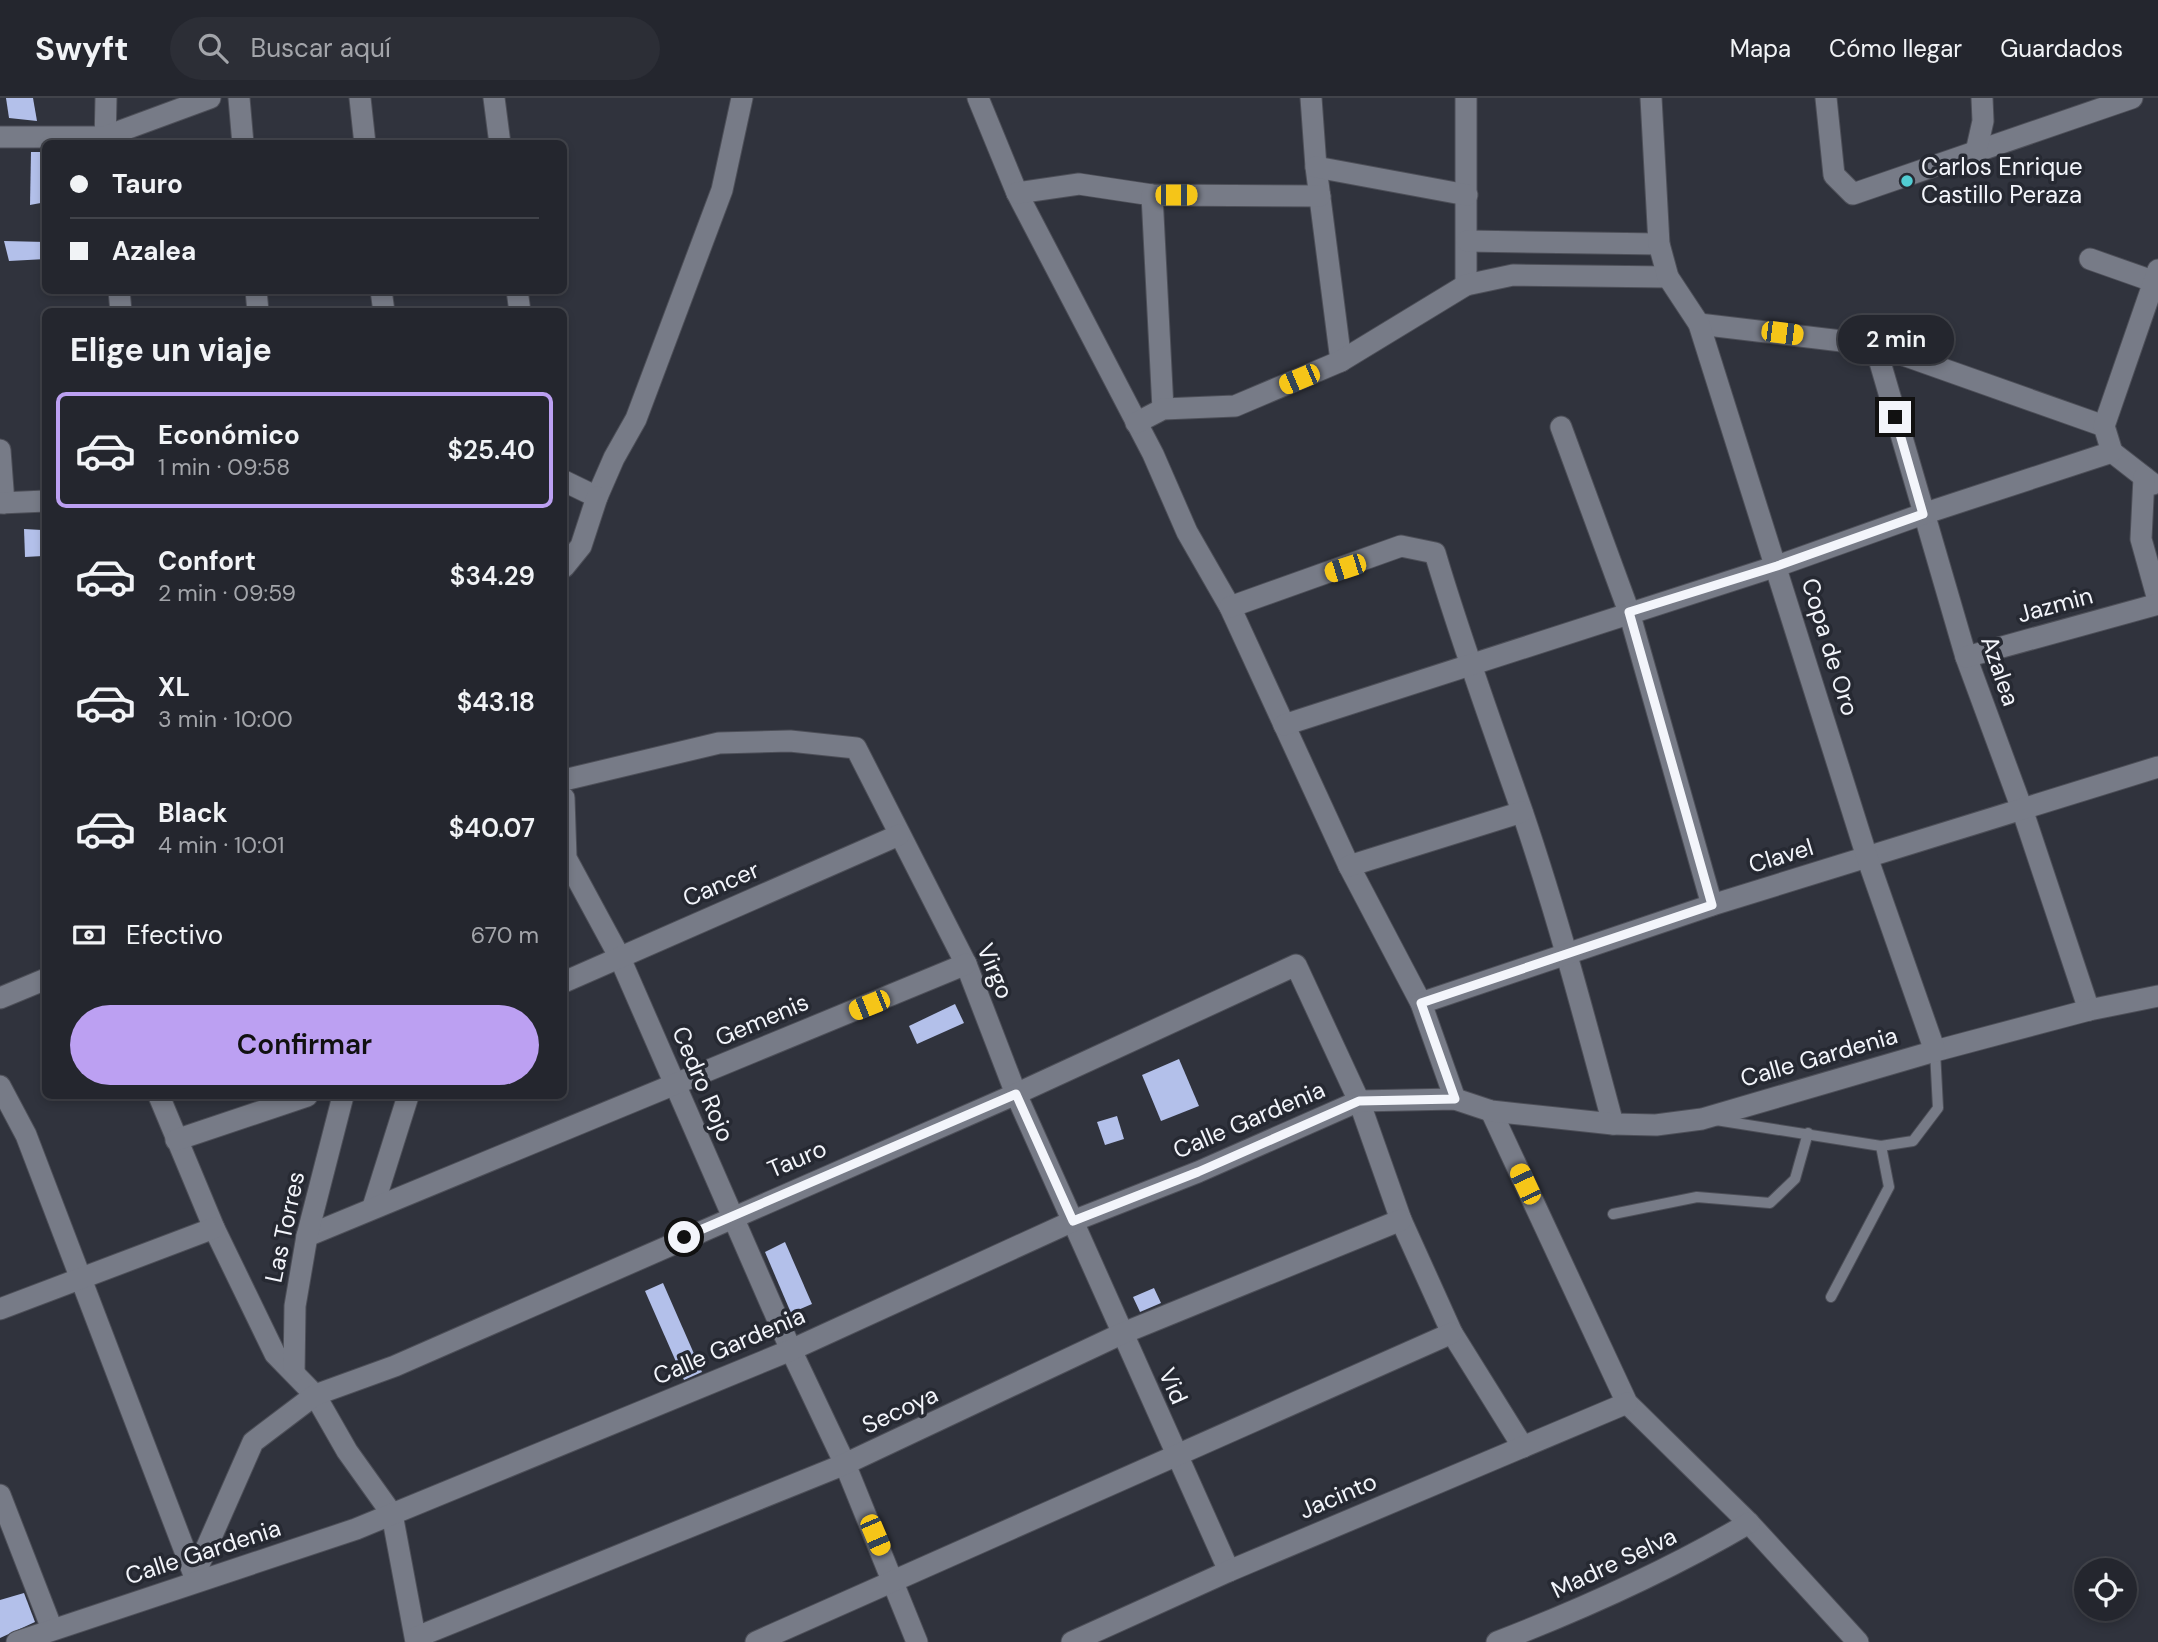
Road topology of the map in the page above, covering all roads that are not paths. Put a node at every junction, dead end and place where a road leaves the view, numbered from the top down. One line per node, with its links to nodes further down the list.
1 (106, 98): 15 (street)
2 (210, 98): 15 (street)
3 (239, 98): 16 (street)
4 (360, 98): 17 (street)
5 (494, 98): 18 (street)
6 (742, 98): 42 (street)
7 (978, 98): 21 (street)
8 (1311, 98): 20 (street)
9 (1466, 98): 23 (street)
10 (1651, 98): 26 (street, Copa de Oro)
11 (1826, 98): 19 (street)
12 (1982, 98): 19 (street)
13 (2132, 98): 19 (street)
14 (0, 136): 15 (street)
15 (104, 140)
16 (243, 140)
17 (365, 140)
18 (499, 140)
19 (1976, 152)
20 (1316, 167): 23 (street); 24 (street)
21 (1017, 193): 22 (street); 35 (street)
22 (1152, 195): 24 (street); 34 (street)
23 (1467, 195): 25 (street)
24 (1321, 196): 33 (street)
25 (1467, 241): 26 (street); 30 (street)
26 (1659, 244): 28 (street, Copa de Oro)
27 (2090, 259): 29 (street)
28 (1668, 277): 30 (street); 31 (street, Copa de Oro)
29 (2157, 278): 36 (street)
30 (1466, 285): 33 (street)
31 (1699, 324): 32 (street); 47 (street, Copa de Oro)
32 (1875, 345): 36 (street); 45 (street, Azalea)
33 (1341, 361): 34 (street)
34 (1163, 410): 35 (street)
35 (1136, 424): 49 (street)
36 (2104, 426): 39 (street)
37 (1562, 427): 50 (street)
38 (0, 450): 44 (street)
39 (2112, 452): 41 (street); 45 (street)
40 (567, 482): 42 (street)
41 (2151, 482): 48 (street)
42 (597, 497): 46 (street)
43 (42, 501): 44 (street)
44 (2, 503)
45 (1923, 514): 47 (street); 51 (street, Azalea)
46 (567, 563)
47 (1777, 566): 50 (street); 59 (street, Copa de Oro)
48 (2158, 602): 51 (street, Jazmin)
49 (1230, 607): 52 (street); 53 (street)
50 (1629, 612): 52 (street); 62 (street)
51 (1966, 657): 56 (street, Azalea)
52 (1468, 664): 53 (street); 57 (street)
53 (1284, 725): 61 (street)
54 (2158, 767): 56 (street, Clavel)
55 (567, 779): 58 (street, Virgo)
56 (2022, 809): 59 (street, Clavel); 71 (street, Azalea)
57 (1522, 812): 61 (street); 63 (street)
58 (899, 835): 64 (street, Cancer); 65 (street, Virgo)
59 (1867, 857): 62 (street, Clavel); 72 (street, Copa de Oro)
60 (567, 860): 64 (street, Cedro Rojo)
61 (1349, 866): 70 (street)
62 (1712, 905): 63 (street, Clavel)
63 (1567, 955): 70 (street, Clavel); 84 (street)
64 (619, 957): 67 (street, Cancer); 73 (street, Cedro Rojo)
65 (966, 964): 73 (street, Gemenis); 75 (street, Virgo)
66 (42, 981): 69 (street)
67 (567, 981)
68 (2158, 996): 71 (street, Calle Gardenia)
69 (0, 998)
70 (1421, 1003): 80 (street)
71 (2089, 1010): 72 (street, Calle Gardenia)
72 (1935, 1051): 83 (street, Calle Gardenia); 87 (lane)
73 (675, 1085): 88 (street, Gemenis); 90 (street, Cedro Rojo)
74 (0, 1086): 95 (street)
75 (1016, 1094): 81 (street, Tauro); 90 (street, Tauro); 92 (street, Virgo)
76 (160, 1099): 86 (street)
77 (298, 1099): 86 (street)
78 (342, 1099): 94 (street, Las Torres)
79 (407, 1099): 88 (street)
80 (1455, 1099): 81 (street, Calle Gardenia); 82 (street, Calle Gardenia)
81 (1359, 1101): 91 (street); 92 (street, Calle Gardenia)
82 (1491, 1111): 84 (street, Calle Gardenia); 103 (street)
83 (1702, 1119): 84 (street, Calle Gardenia); 85 (lane)
84 (1613, 1124)
85 (1808, 1133): 87 (lane); 89 (lane)
86 (176, 1140): 93 (street)
87 (1881, 1146): 96 (lane)
88 (373, 1207): 94 (street, Gemenis)
89 (1613, 1214)
90 (732, 1216): 100 (street, Cedro Rojo); 102 (street, Tauro)
91 (1401, 1220): 98 (street); 99 (street, Secoya)
92 (1073, 1221): 99 (street, Vid); 100 (street, Calle Gardenia)
93 (214, 1228): 95 (street); 101 (street)
94 (307, 1236): 101 (street, Las Torres)
95 (79, 1277): 97 (street); 111 (street)
96 (1831, 1297)
97 (0, 1308)
98 (1452, 1333): 104 (street); 105 (street)
99 (1121, 1334): 105 (street, Vid); 106 (street, Secoya)
100 (791, 1350): 106 (street, Cedro Rojo); 108 (street, Calle Gardenia)
101 (294, 1372): 102 (street)
102 (315, 1395): 108 (street); 111 (street)
103 (1627, 1403): 104 (street, Jacinto); 109 (street)
104 (1522, 1447): 110 (street, Jacinto)
105 (1175, 1455): 110 (street, Vid); 112 (street)
106 (845, 1464): 112 (street, Cedro Rojo); 114 (street, Secoya)
107 (0, 1495): 113 (street)
108 (392, 1514): 111 (street, Calle Gardenia); 114 (street)
109 (1749, 1523): 119 (street, Madre Selva); 120 (street)
110 (1229, 1571): 118 (street, Jacinto)
111 (195, 1579): 113 (street, Calle Gardenia)
112 (895, 1581): 116 (street); 117 (street, Cedro Rojo)
113 (52, 1629): 115 (street, Calle Gardenia)
114 (416, 1640)
115 (17, 1642)
116 (756, 1642)
117 (917, 1642)
118 (1072, 1642)
119 (1497, 1642)
120 (1858, 1642)

